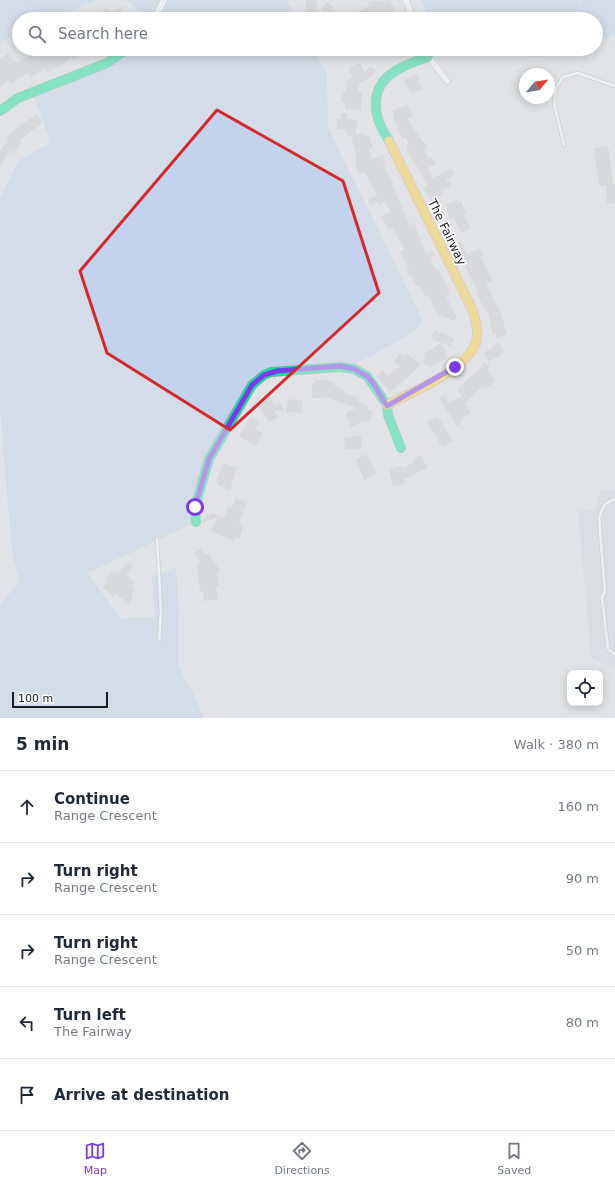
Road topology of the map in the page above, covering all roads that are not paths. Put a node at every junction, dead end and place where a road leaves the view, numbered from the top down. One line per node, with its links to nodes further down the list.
1 (164, 0): 3 (street)
2 (406, 0): 4 (street)
3 (158, 12)
4 (410, 12)
5 (117, 56): 10 (street)
6 (420, 56): 12 (street, The Fairway)
7 (429, 56): 8 (street)
8 (447, 81)
9 (615, 86): 11 (lane)
10 (0, 111)
11 (564, 145)
12 (387, 406): 13 (street); 15 (street)
13 (401, 448)
14 (615, 499): 18 (lane)
15 (196, 522)
16 (157, 540): 17 (lane)
17 (159, 640)
18 (615, 655)

